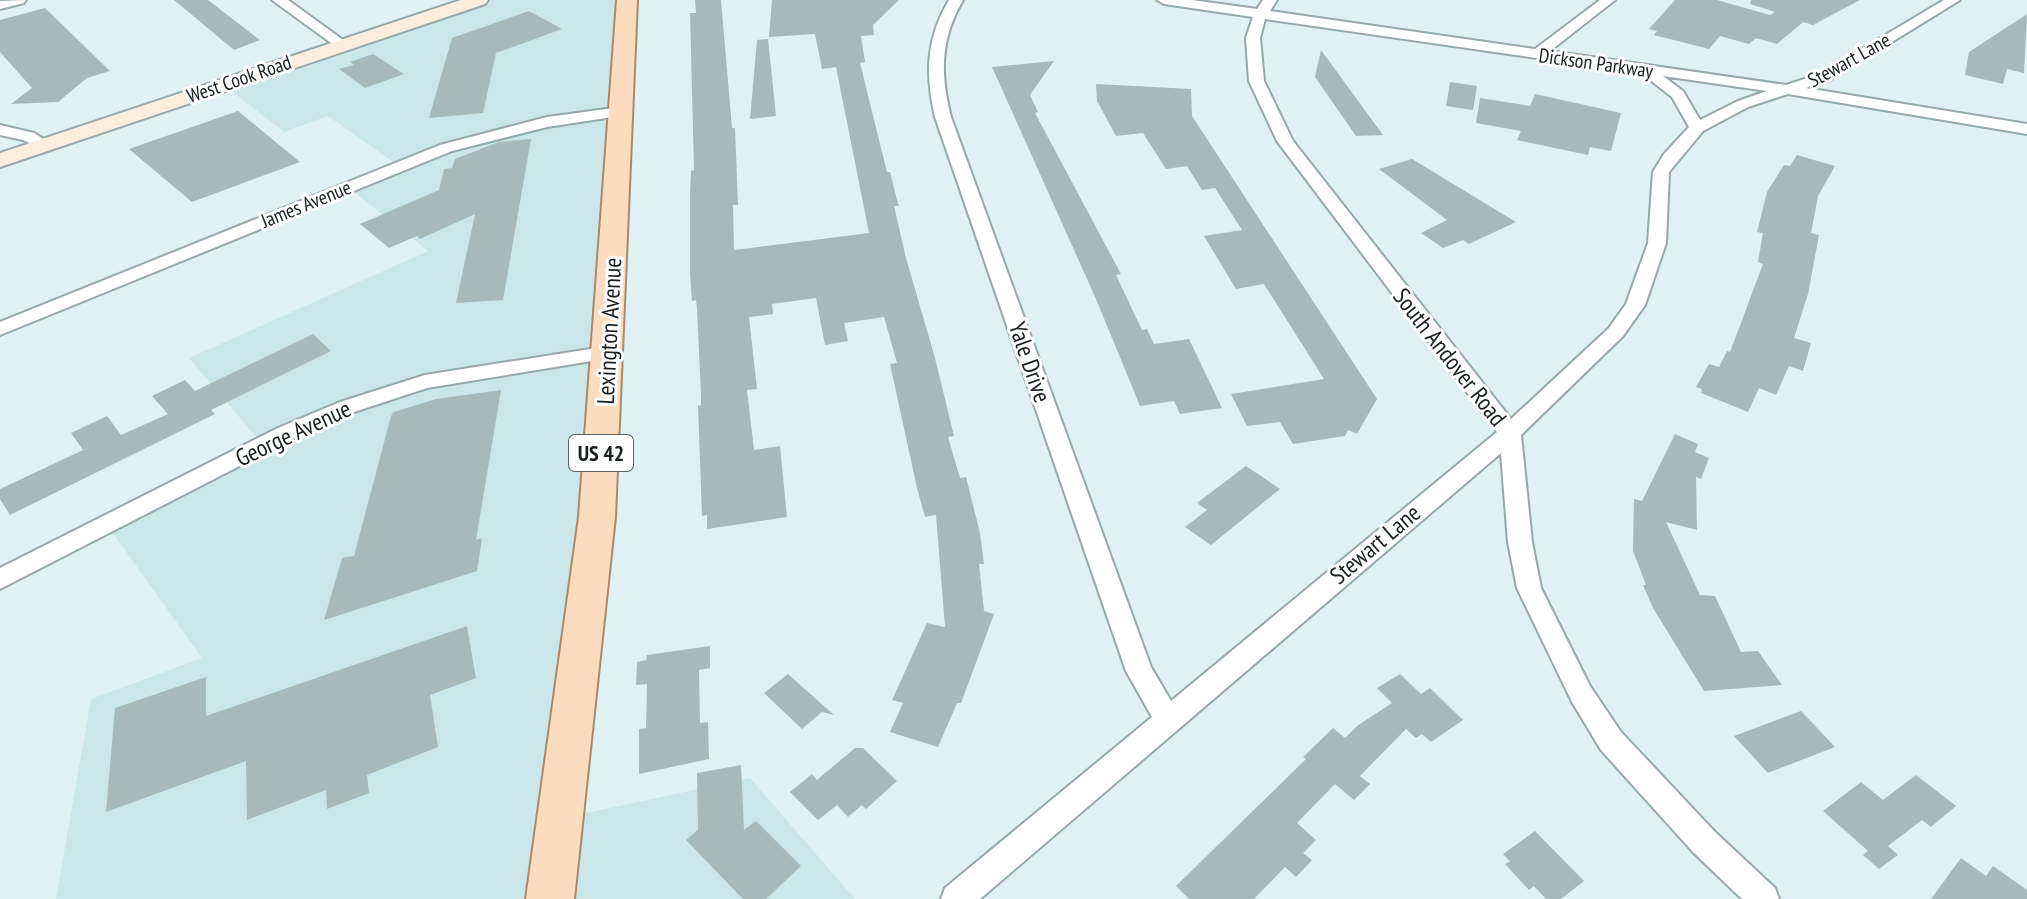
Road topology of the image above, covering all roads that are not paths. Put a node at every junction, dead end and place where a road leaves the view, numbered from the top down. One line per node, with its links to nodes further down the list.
1 (19, 0): 9 (street)
2 (279, 0): 11 (street)
3 (479, 0): 11 (main road, West Cook Road)
4 (627, 0): 15 (main road, Lexington Avenue / US 42)
5 (956, 0): 25 (street, Yale Drive)
6 (1164, 0): 10 (street, Dickson Parkway)
7 (1608, 0): 12 (street)
8 (1953, 0): 14 (street, Stewart Lane)
9 (0, 5)
10 (1264, 7): 12 (street, Dickson Parkway); 23 (street, South Andover Road)
11 (343, 45): 19 (main road, West Cook Road)
12 (1537, 54): 13 (street, Dickson Parkway)
13 (1646, 70): 14 (street, Dickson Parkway); 16 (street)
14 (1791, 90): 16 (street, Stewart Lane); 17 (street, Dickson Parkway)
15 (621, 112): 21 (street, James Avenue); 22 (main road, Lexington Avenue / US 42)
16 (1697, 128): 23 (street, Stewart Lane)
17 (2027, 129)
18 (0, 130): 19 (street)
19 (45, 145): 20 (main road, West Cook Road)
20 (0, 160)
21 (0, 329)
22 (609, 352): 24 (street, George Avenue); 26 (main road, Lexington Avenue / US 42)
23 (1510, 433): 25 (street, Stewart Lane); 28 (street, South Andover Road)
24 (0, 579)
25 (1168, 720): 27 (street, Stewart Lane)
26 (550, 899)
27 (956, 899)
28 (1764, 899)

